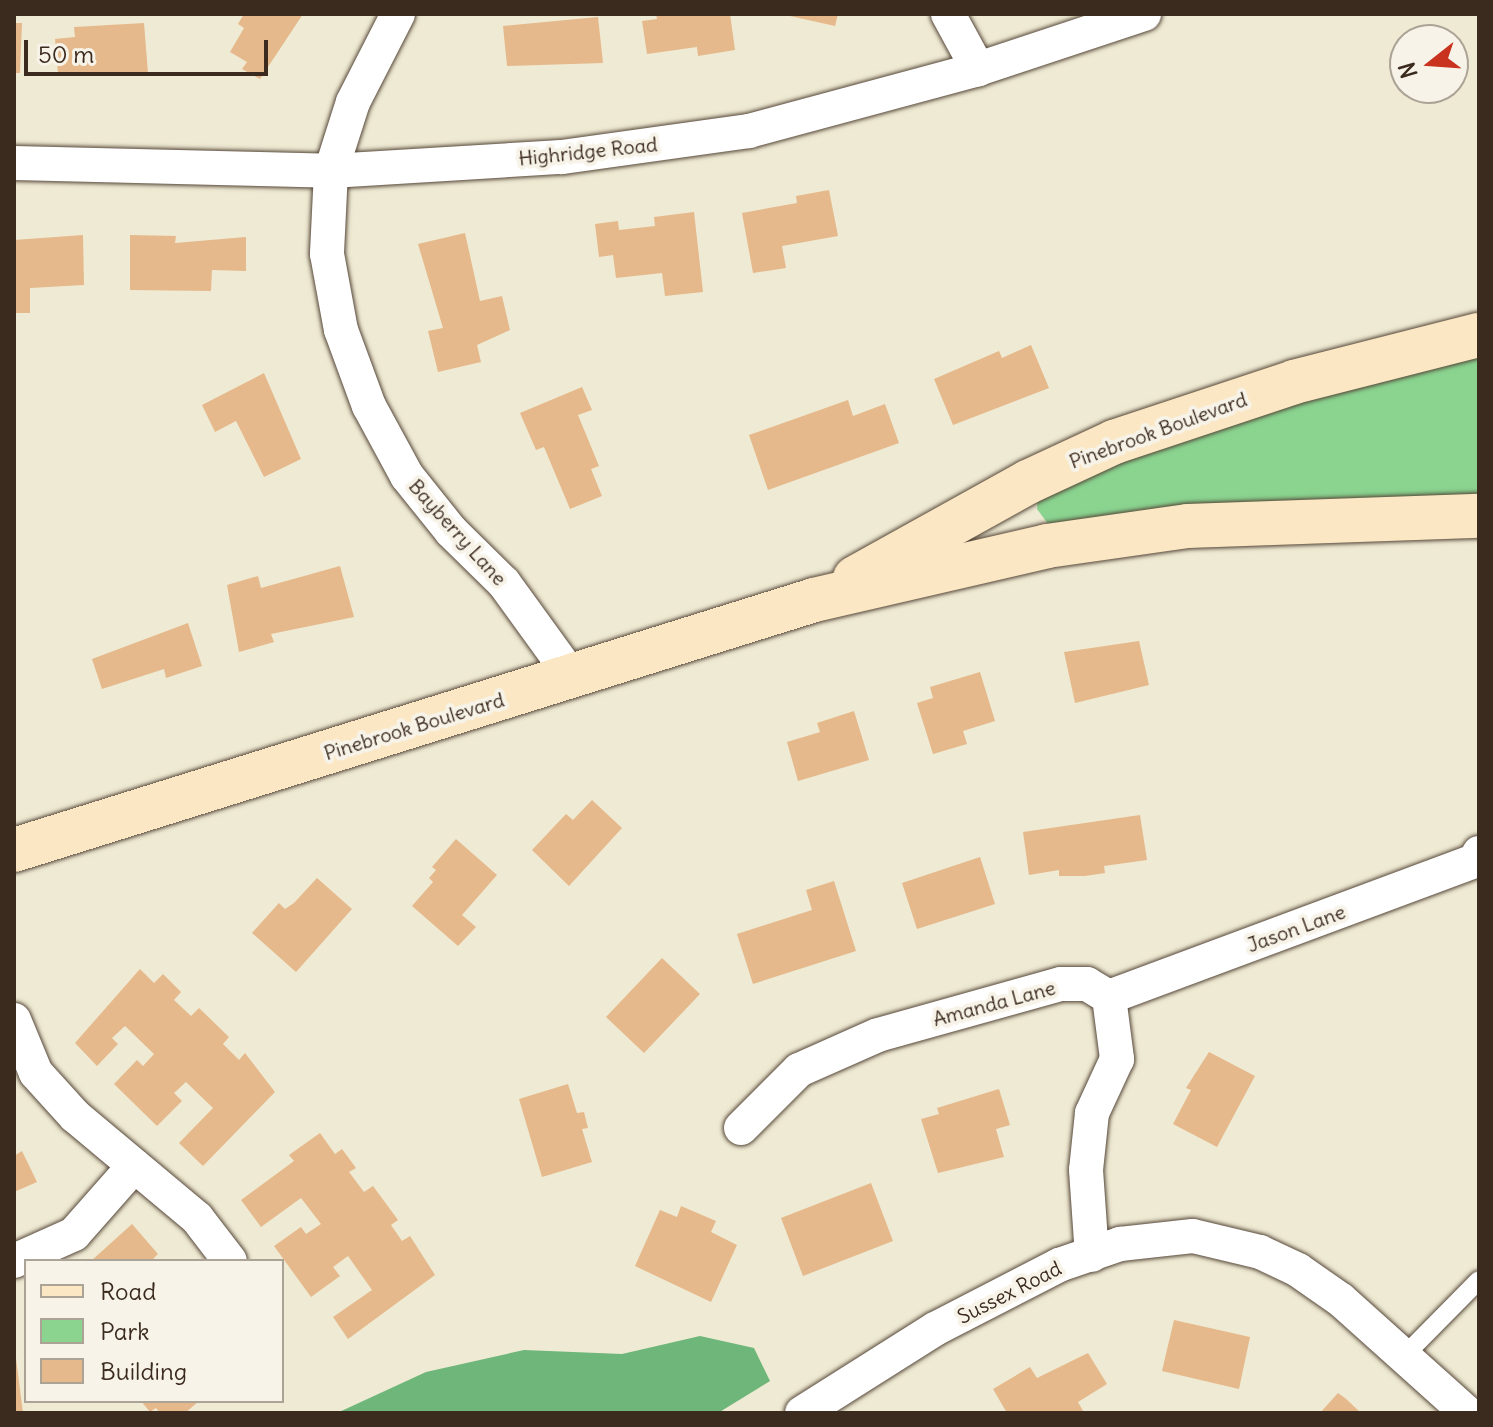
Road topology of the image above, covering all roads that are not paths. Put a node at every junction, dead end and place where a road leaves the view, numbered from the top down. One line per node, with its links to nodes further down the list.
1 (398, 14): 6 (street, Bayberry Lane)
2 (948, 14): 4 (street)
3 (1144, 14): 4 (street, Highridge Road)
4 (978, 69): 6 (street, Highridge Road)
5 (14, 163): 6 (street, Highridge Road)
6 (331, 171): 12 (street, Bayberry Lane)
7 (1479, 335): 8 (street, Pinebrook Boulevard)
8 (1028, 482): 10 (street); 11 (street, Pinebrook Boulevard)
9 (1479, 516): 10 (street, Pinebrook Boulevard)
10 (1047, 546): 11 (street, Pinebrook Boulevard)
11 (814, 600): 12 (street, Pinebrook Boulevard)
12 (572, 677): 13 (street, Pinebrook Boulevard)
13 (14, 850)
14 (1479, 853): 15 (street, Jason Lane)
15 (1109, 997): 17 (street, Amanda Lane); 19 (street)
16 (14, 1020): 18 (street)
17 (741, 1128)
18 (134, 1166): 20 (street); 21 (street)
19 (1092, 1255): 23 (street, Sussex Road); 24 (street, Sussex Road)
20 (228, 1259)
21 (14, 1261)
22 (1479, 1280): 23 (lane)
23 (1405, 1355): 25 (street, Sussex Road)
24 (802, 1413)
25 (1467, 1413)

